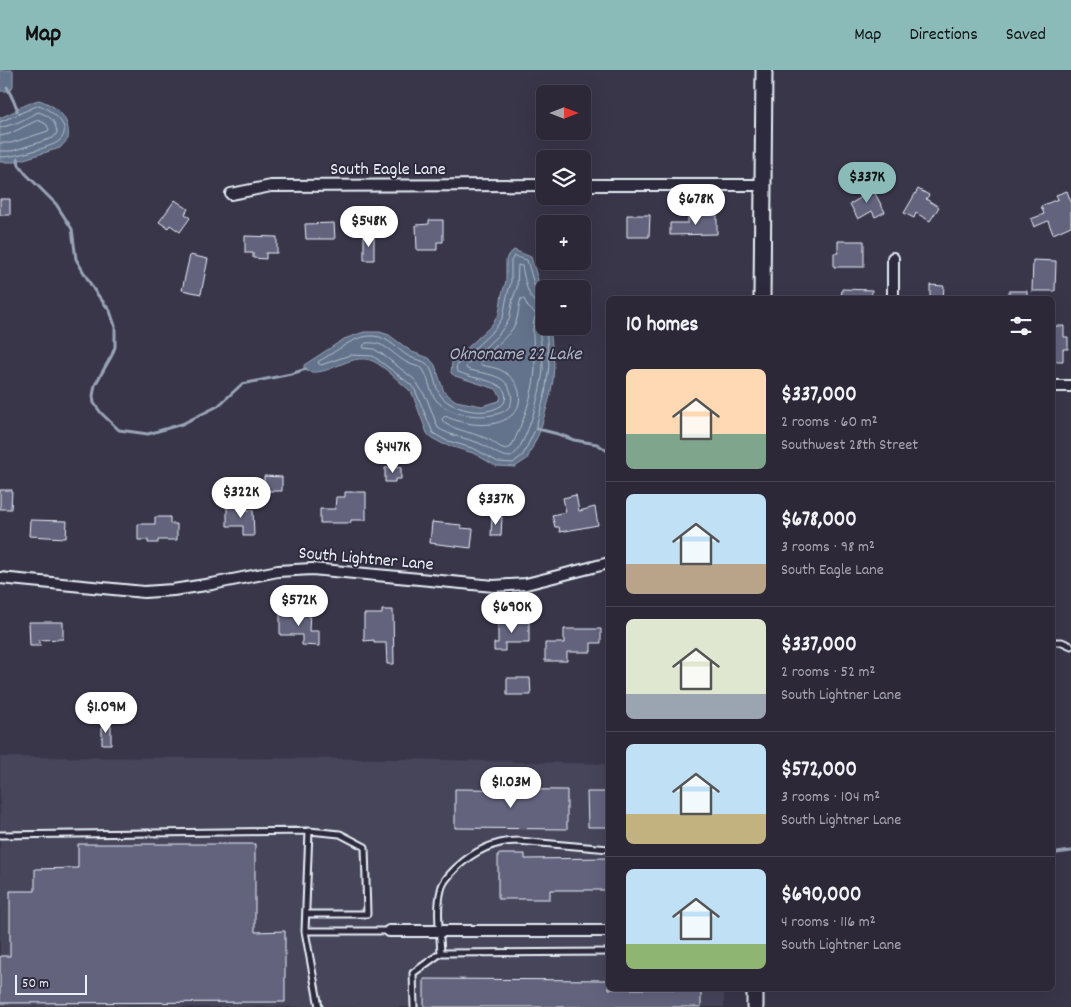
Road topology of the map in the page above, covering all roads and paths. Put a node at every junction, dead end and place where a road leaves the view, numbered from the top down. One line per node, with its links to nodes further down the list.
1 (764, 70): 4 (street)
2 (536, 185): 5 (street, South Eagle Lane)
3 (591, 185): 4 (street)
4 (763, 185): 7 (street)
5 (231, 194)
6 (893, 258): 8 (street)
7 (762, 296)
8 (893, 296)
9 (1055, 386): 10 (street)
10 (1071, 386)
11 (606, 564): 12 (street, South Lightner Lane)
12 (0, 578)
13 (1055, 642): 14 (lane)
14 (1071, 646)
15 (309, 831): 16 (lane); 18 (lane); 18 (lane)
16 (0, 835)
17 (606, 848): 22 (lane)
18 (306, 914): 20 (lane)
19 (606, 930): 22 (street)
20 (305, 931): 21 (lane); 26 (lane)
21 (390, 931): 22 (street)
22 (440, 931): 24 (lane)
23 (606, 952): 24 (lane)
24 (441, 953): 27 (lane)
25 (755, 991): 28 (street)
26 (319, 1007)
27 (414, 1007)
28 (755, 1007)

